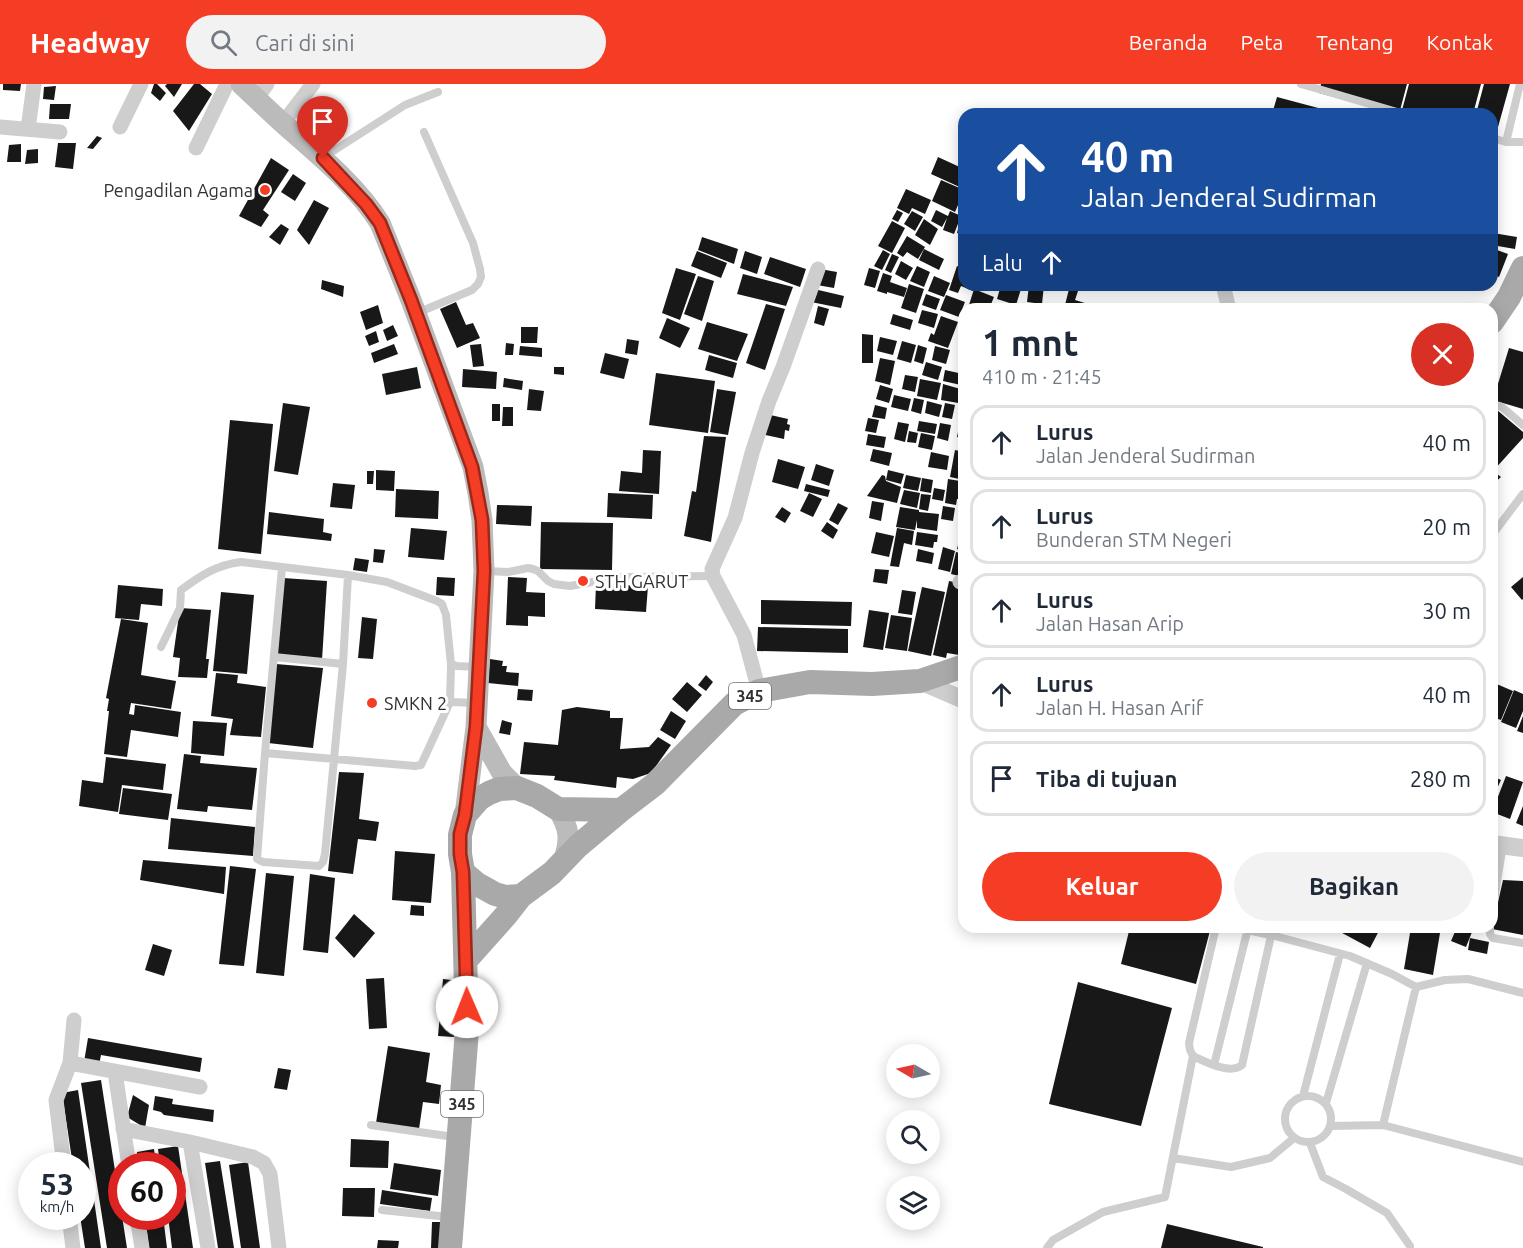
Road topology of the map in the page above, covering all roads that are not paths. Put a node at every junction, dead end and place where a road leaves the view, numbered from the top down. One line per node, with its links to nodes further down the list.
1 (34, 84): 13 (street)
2 (141, 84): 12 (street)
3 (227, 84): 19 (street)
4 (313, 84): 10 (street)
5 (1301, 84): 9 (lane)
6 (1520, 84): 17 (lane)
7 (255, 89): 10 (main road)
8 (438, 92): 20 (lane)
9 (1383, 108)
10 (283, 123): 20 (main road)
11 (0, 127): 13 (street)
12 (120, 127)
13 (28, 129): 14 (street)
14 (60, 132)
15 (424, 132): 23 (lane)
16 (1498, 140): 17 (lane)
17 (1506, 142): 18 (lane)
18 (1523, 142)
19 (196, 148)
20 (323, 158): 23 (main road)
21 (1523, 268): 24 (main road)
22 (818, 269): 32 (street)
23 (416, 314): 30 (main road)
24 (1498, 315)
25 (1498, 406): 26 (lane)
26 (1523, 425)
27 (1523, 494): 28 (lane)
28 (1498, 527)
29 (282, 568): 31 (lane); 33 (lane); 34 (lane)
30 (484, 571): 32 (lane); 37 (main road)
31 (348, 575): 35 (lane); 36 (lane)
32 (713, 576): 40 (street)
33 (161, 647)
34 (274, 657): 35 (lane); 45 (lane)
35 (343, 664): 46 (lane)
36 (451, 664): 37 (lane); 42 (lane)
37 (479, 667): 43 (main road)
38 (958, 668): 39 (main road, 345)
39 (920, 681): 40 (main road, 345); 41 (street)
40 (759, 691): 49 (main road, 345)
41 (958, 697)
42 (450, 702): 43 (lane); 46 (lane)
43 (477, 703): 44 (main road)
44 (476, 727): 47 (main road); 50 (main road)
45 (265, 753): 46 (lane); 46 (lane)
46 (335, 759)
47 (517, 788): 48 (main road); 50 (main road)
48 (558, 809): 49 (main road); 53 (main road)
49 (621, 810): 53 (main road, 345)
50 (465, 815): 54 (main road)
51 (1498, 845): 52 (street)
52 (1523, 848)
53 (564, 859): 55 (main road, 345)
54 (463, 872): 55 (main road); 63 (main road)
55 (521, 896): 63 (main road, 345)
56 (1215, 933): 68 (lane)
57 (1247, 933): 70 (lane)
58 (1272, 933): 70 (lane)
59 (1278, 933): 62 (lane)
60 (1490, 933): 61 (lane)
61 (1523, 943)
62 (1340, 954): 64 (lane); 73 (lane)
63 (466, 960): 79 (main road, 345)
64 (1367, 963): 65 (lane); 74 (lane)
65 (1416, 987): 66 (lane); 76 (lane)
66 (1523, 993)
67 (74, 1020): 69 (street)
68 (1193, 1056): 70 (lane); 85 (lane)
69 (70, 1063): 71 (street); 83 (street)
70 (1214, 1065)
71 (115, 1072): 72 (street); 78 (street)
72 (200, 1087)
73 (1303, 1096): 74 (lane); 80 (lane)
74 (1326, 1104): 77 (lane)
75 (371, 1125): 79 (lane)
76 (1383, 1125): 77 (lane); 86 (lane)
77 (1331, 1126): 82 (lane)
78 (123, 1129): 81 (street); 84 (street)
79 (459, 1138): 88 (main road, 345)
80 (1294, 1138): 82 (lane); 85 (lane)
81 (190, 1142): 93 (street); 94 (street)
82 (1310, 1143): 97 (lane)
83 (62, 1152)
84 (127, 1152)
85 (1173, 1158): 96 (lane)
86 (1523, 1162)
87 (382, 1210): 88 (lane)
88 (452, 1217): 95 (main road, 345)
89 (71, 1230): 91 (street)
90 (139, 1230): 92 (street)
91 (73, 1248)
92 (142, 1248)
93 (208, 1248)
94 (279, 1248)
95 (450, 1248)
96 (1047, 1248)
97 (1410, 1248)

